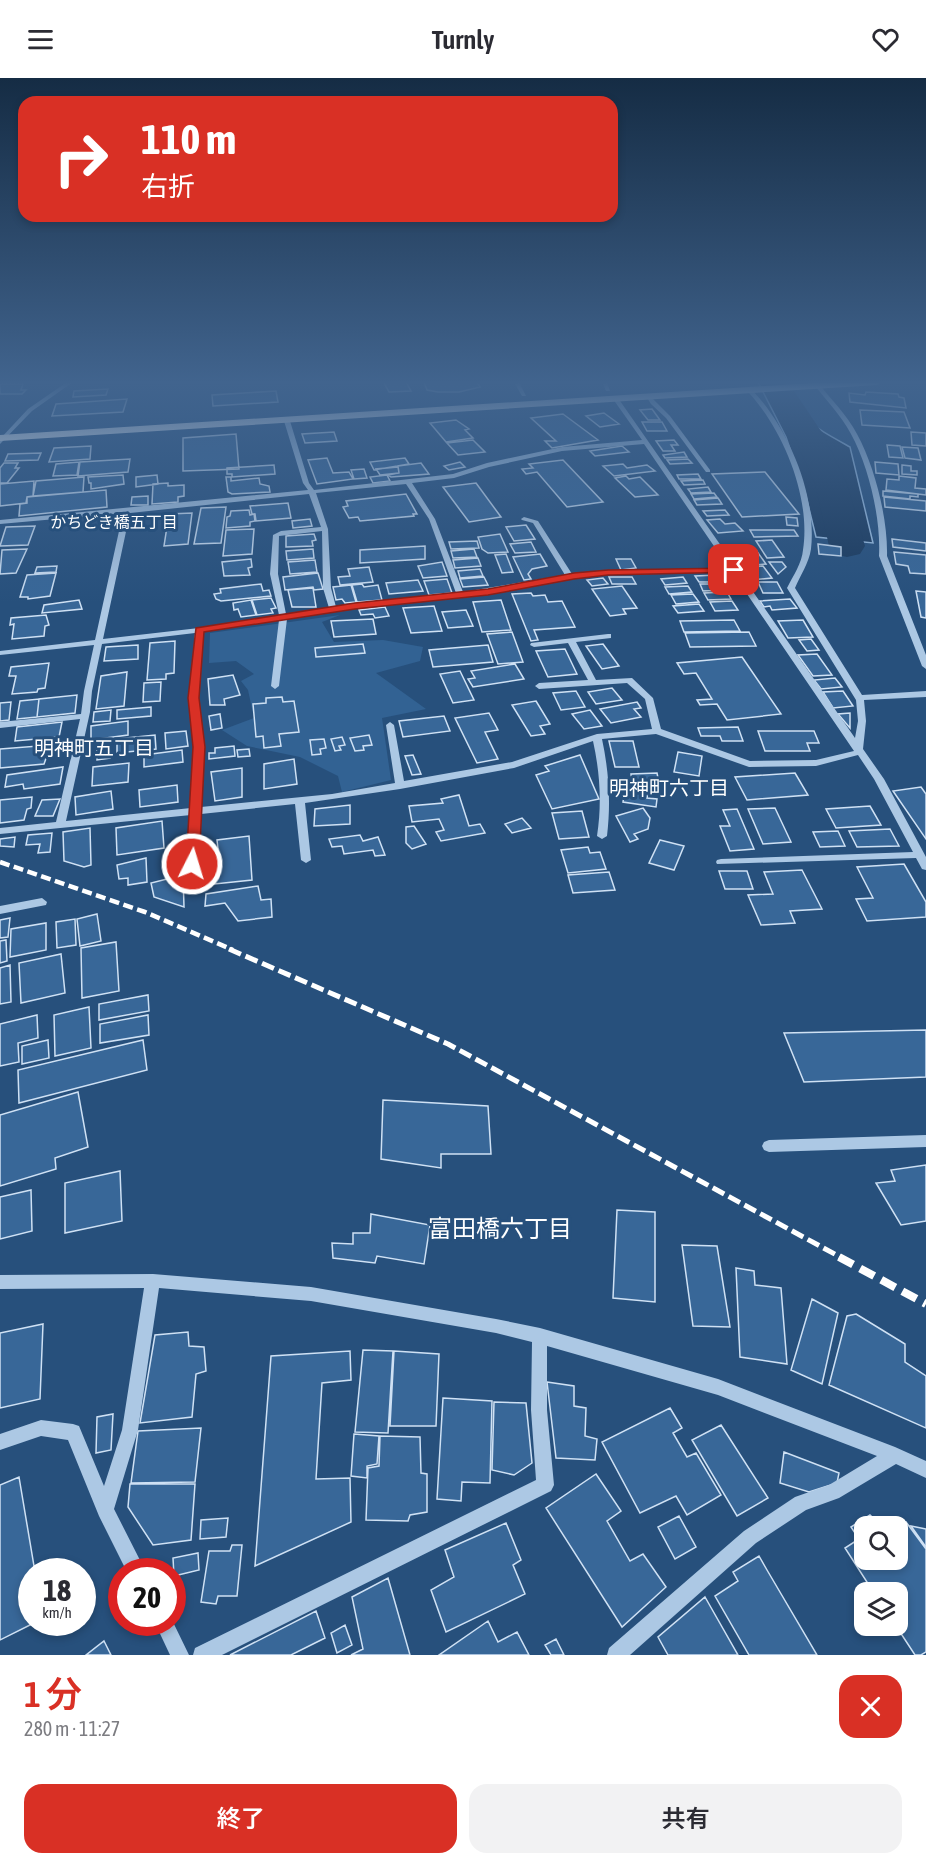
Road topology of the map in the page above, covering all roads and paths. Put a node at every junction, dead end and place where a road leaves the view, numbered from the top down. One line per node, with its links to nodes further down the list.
1 (298, 456): 9 (street)
2 (531, 456): 8 (street)
3 (654, 456): 14 (street)
4 (697, 456): 7 (street)
5 (790, 456): 30 (street)
6 (864, 456): 25 (street)
7 (708, 471)
8 (408, 482): 9 (street); 16 (street)
9 (312, 492): 10 (street); 13 (street)
10 (127, 512): 12 (street); 22 (street)
11 (524, 519): 15 (street)
12 (0, 522)
13 (325, 529): 17 (street); 18 (street)
14 (734, 570): 15 (street); 36 (street)
15 (570, 576): 16 (street)
16 (460, 595): 17 (street)
17 (333, 609): 18 (street)
18 (283, 618): 19 (street); 27 (street)
19 (199, 630): 22 (street); 39 (street)
20 (608, 636): 21 (street)
21 (571, 641): 23 (street); 26 (street)
22 (98, 642): 24 (street); 31 (street)
23 (534, 645)
24 (0, 653)
25 (926, 666)
26 (593, 682): 28 (street); 34 (street)
27 (275, 686)
28 (539, 686)
29 (926, 694): 30 (street)
30 (859, 698): 36 (street)
31 (85, 716): 32 (street); 40 (street)
32 (0, 725)
33 (390, 726): 37 (street)
34 (657, 731): 35 (street); 36 (street)
35 (597, 737): 37 (street); 42 (street)
36 (859, 751): 43 (street)
37 (400, 786): 38 (street)
38 (300, 801): 39 (street); 44 (street)
39 (197, 812): 40 (street); 46 (street)
40 (60, 825): 41 (street)
41 (0, 831)
42 (602, 836)
43 (919, 855): 45 (street); 47 (street)
44 (306, 860)
45 (721, 862)
46 (192, 864)
47 (926, 867)
48 (42, 902): 49 (street)
49 (0, 910)
50 (926, 1142): 51 (street)
51 (768, 1146)
52 (153, 1281): 53 (street); 54 (street); 58 (street)
53 (0, 1282)
54 (540, 1336): 56 (street); 62 (street)
55 (0, 1442): 58 (street)
56 (896, 1455): 57 (street); 63 (street)
57 (926, 1470)
58 (105, 1509): 59 (street)
59 (130, 1558)
60 (170, 1636): 61 (street)
61 (180, 1655)
62 (202, 1655)
63 (616, 1655)

